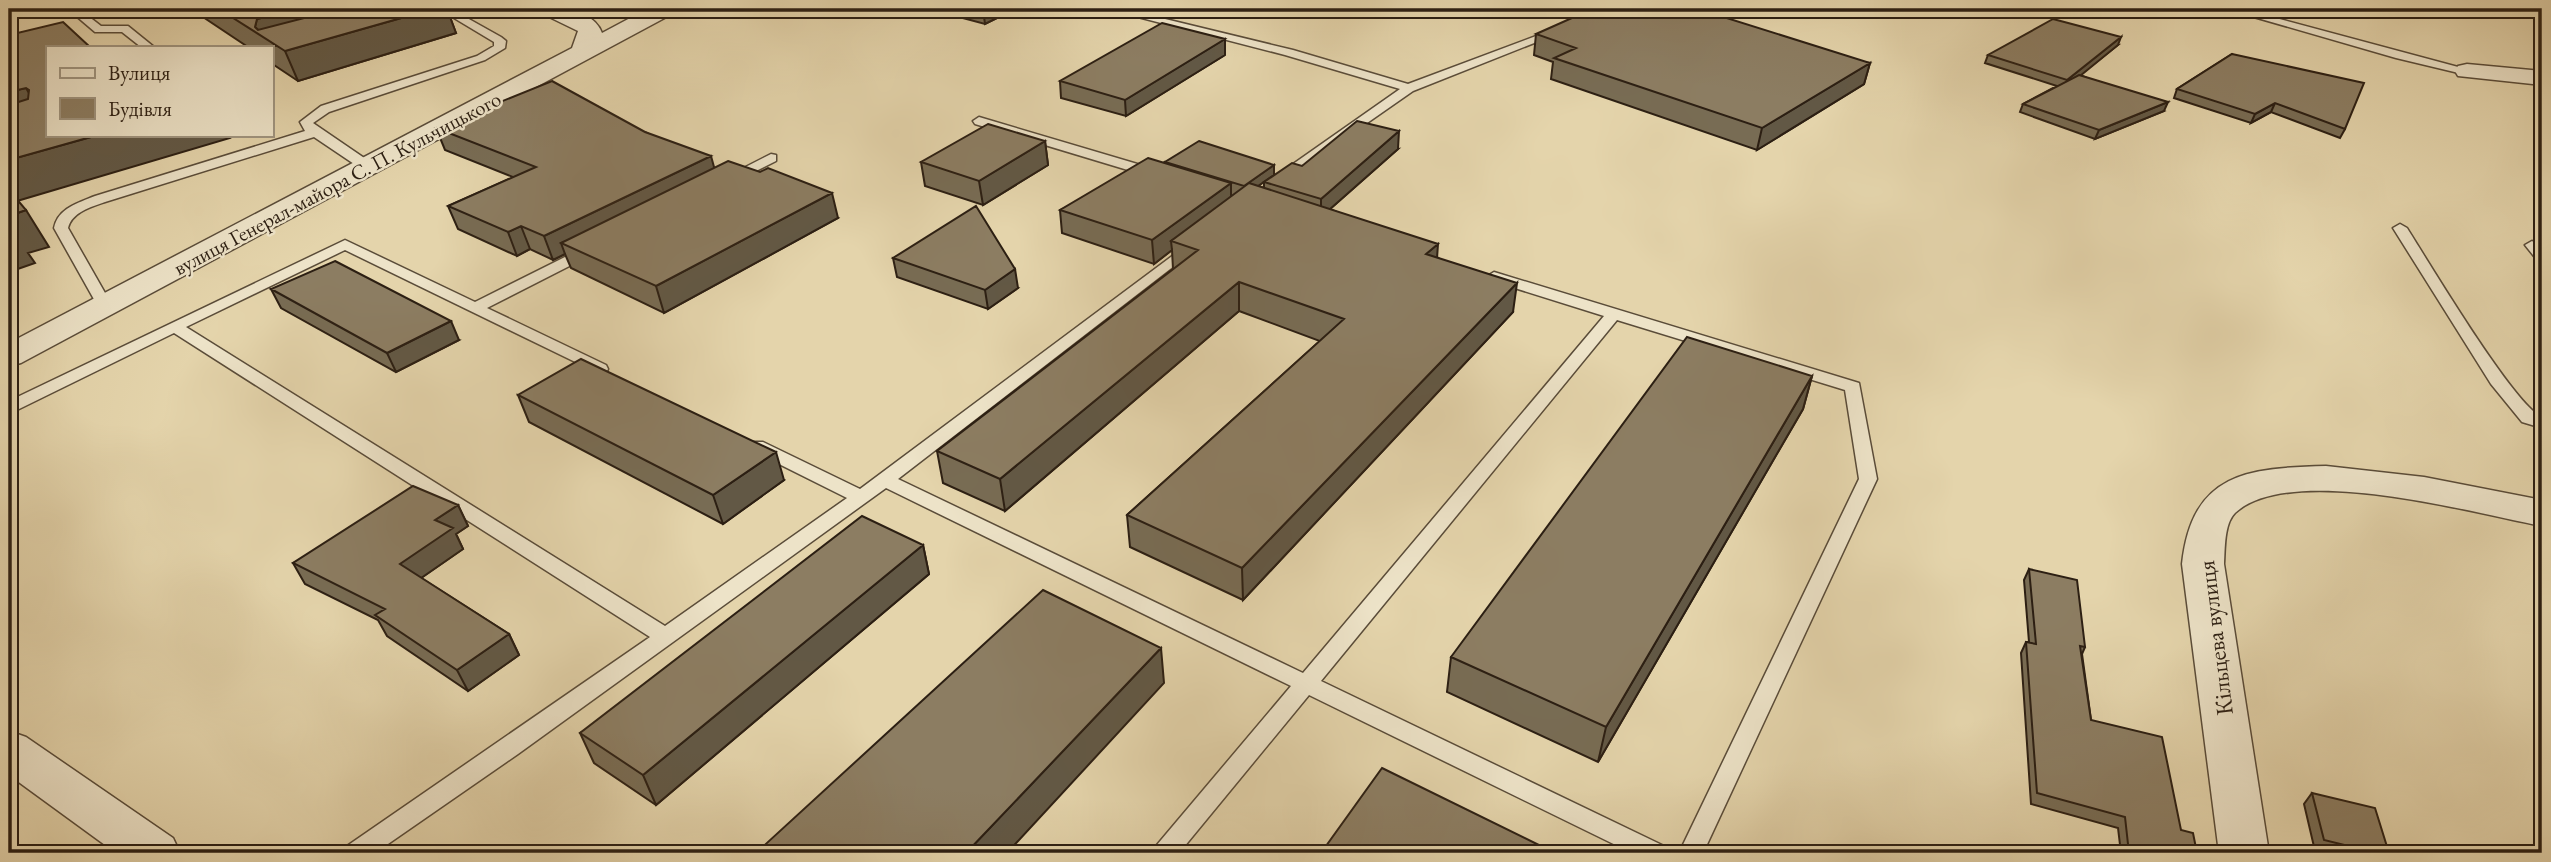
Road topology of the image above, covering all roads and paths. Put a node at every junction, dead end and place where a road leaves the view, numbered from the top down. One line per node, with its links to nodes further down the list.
1 (73, 9): 8 (lane)
2 (444, 9): 14 (lane)
3 (551, 9): 9 (street)
4 (664, 9): 9 (street, вулиця Генерал-майора С. П. Кульчицького)
5 (1112, 9): 12 (lane)
6 (2231, 9): 10 (lane)
7 (1576, 23): 12 (lane)
8 (147, 46)
9 (582, 53): 18 (street, вулиця Генерал-майора С. П. Кульчицького)
10 (2467, 71): 11 (street)
11 (2542, 78)
12 (1409, 88): 21 (lane)
13 (979, 121): 19 (lane)
14 (315, 132): 16 (lane); 18 (lane)
15 (260, 136): 16 (lane)
16 (272, 145): 28 (lane)
17 (771, 159): 20 (lane)
18 (368, 167): 28 (street, вулиця Генерал-майора С. П. Кульчицького)
19 (1171, 179)
20 (722, 183)
21 (1270, 187)
22 (2400, 228): 35 (lane)
23 (1204, 236): 37 (lane)
24 (2532, 245): 26 (lane)
25 (598, 246): 29 (lane)
26 (2542, 257)
27 (1483, 274): 30 (lane)
28 (105, 307): 32 (street, вулиця Генерал-майора С. П. Кульчицького)
29 (475, 308): 31 (lane); 33 (lane)
30 (1614, 314): 41 (lane); 47 (lane)
31 (174, 326): 34 (lane); 40 (lane)
32 (9, 356)
33 (612, 375)
34 (9, 407)
35 (2542, 423)
36 (737, 436): 38 (lane)
37 (884, 480): 38 (lane); 41 (lane)
38 (861, 497): 40 (lane)
39 (2542, 513): 48 (street, Кільцева вулиця)
40 (666, 637): 44 (lane)
41 (1306, 684): 45 (lane); 46 (lane)
42 (9, 750): 43 (street)
43 (155, 853)
44 (356, 853)
45 (1165, 853)
46 (1655, 853)
47 (1692, 853)
48 (2244, 853)

